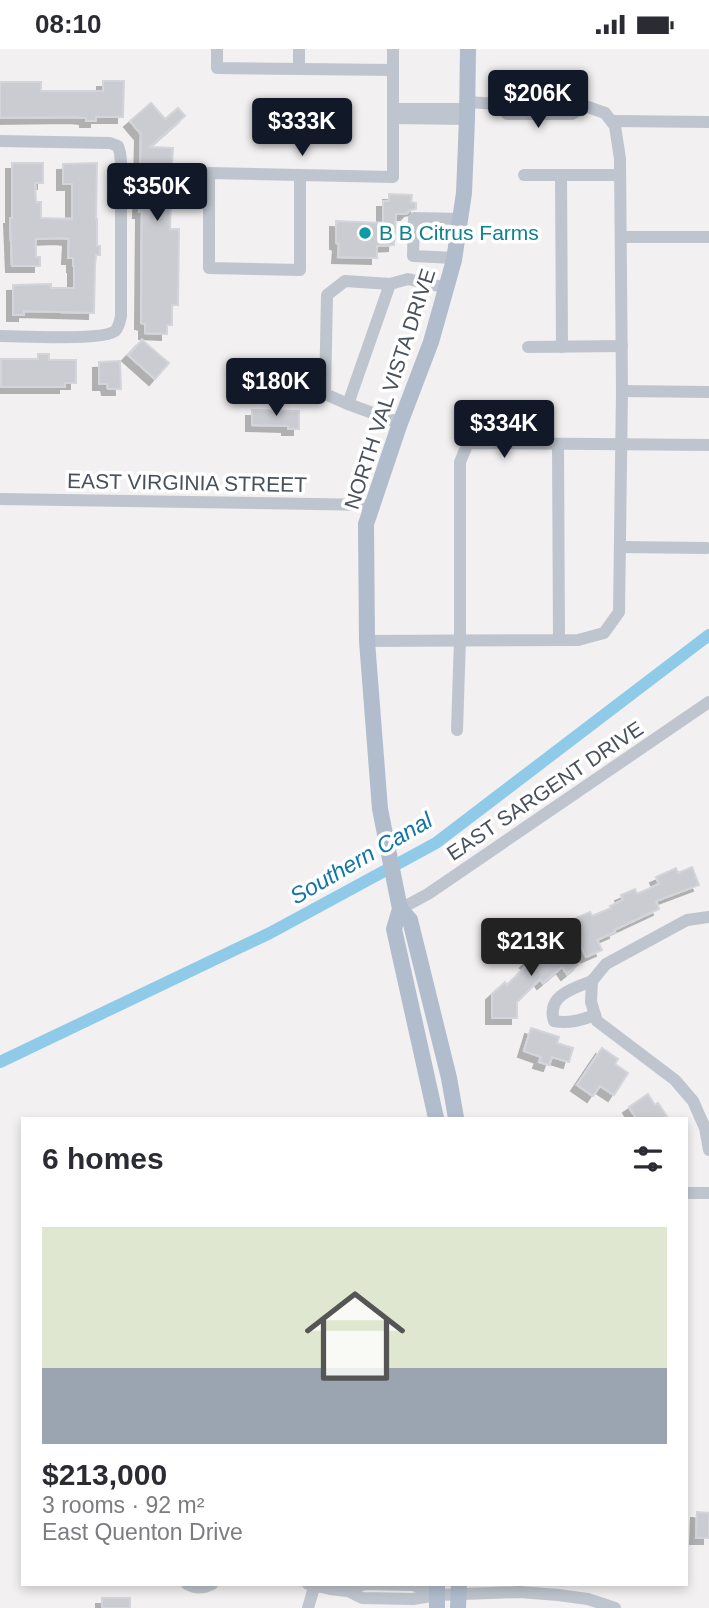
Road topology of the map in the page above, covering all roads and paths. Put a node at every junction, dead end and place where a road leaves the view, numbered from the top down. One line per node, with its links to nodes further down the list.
1 (217, 49): 5 (street)
2 (299, 49): 5 (street)
3 (393, 49): 6 (street)
4 (468, 49): 10 (main road, NORTH VAL VISTA DRIVE)
5 (299, 68): 6 (street)
6 (393, 70): 11 (street)
7 (549, 91): 8 (street); 9 (street); 12 (street)
8 (498, 104): 10 (street); 12 (street)
9 (584, 106): 12 (street); 13 (street)
10 (467, 110): 11 (street); 20 (main road, NORTH VAL VISTA DRIVE)
11 (393, 113): 16 (street)
12 (556, 113)
13 (612, 121): 14 (street); 19 (street)
14 (709, 122)
15 (0, 141): 26 (street)
16 (300, 175): 16 (street)
17 (524, 175): 18 (street)
18 (561, 175): 19 (street); 28 (street)
19 (620, 176): 21 (street)
20 (461, 219): 23 (main road, NORTH VAL VISTA DRIVE); 23 (street)
21 (622, 237): 22 (street); 29 (street)
22 (709, 237)
23 (455, 258): 25 (main road, NORTH VAL VISTA DRIVE)
24 (390, 284): 25 (street); 32 (street); 32 (street)
25 (447, 288): 33 (main road, NORTH VAL VISTA DRIVE)
26 (0, 335)
27 (528, 347): 28 (street)
28 (562, 347): 29 (street)
29 (622, 347): 30 (street)
30 (622, 391): 31 (street); 35 (street)
31 (709, 392)
32 (348, 404): 33 (street)
33 (400, 423): 38 (main road, NORTH VAL VISTA DRIVE)
34 (558, 443): 35 (street); 41 (street); 42 (street)
35 (621, 444): 36 (street); 39 (street)
36 (709, 445)
37 (0, 499): 38 (street, EAST VIRGINIA STREET)
38 (374, 505): 43 (main road, NORTH VAL VISTA DRIVE)
39 (620, 547): 40 (street); 42 (street)
40 (706, 548)
41 (460, 639): 42 (street); 43 (street); 45 (street)
42 (559, 640)
43 (367, 641): 46 (main road, NORTH VAL VISTA DRIVE)
44 (709, 702): 46 (street, EAST SARGENT DRIVE)
45 (457, 730)
46 (400, 909): 50 (main road, NORTH VAL VISTA DRIVE); 51 (main road, NORTH VAL VISTA DRIVE)
47 (709, 917): 48 (street)
48 (592, 981): 49 (street); 49 (street)
49 (595, 1015): 52 (street)
50 (436, 1117)
51 (456, 1117)
52 (709, 1150)
53 (688, 1193): 54 (street)
54 (709, 1193)
55 (313, 1586): 59 (street)
56 (319, 1586): 58 (street)
57 (458, 1595): 58 (street); 60 (street)
58 (437, 1596)
59 (308, 1608)
60 (615, 1608)

